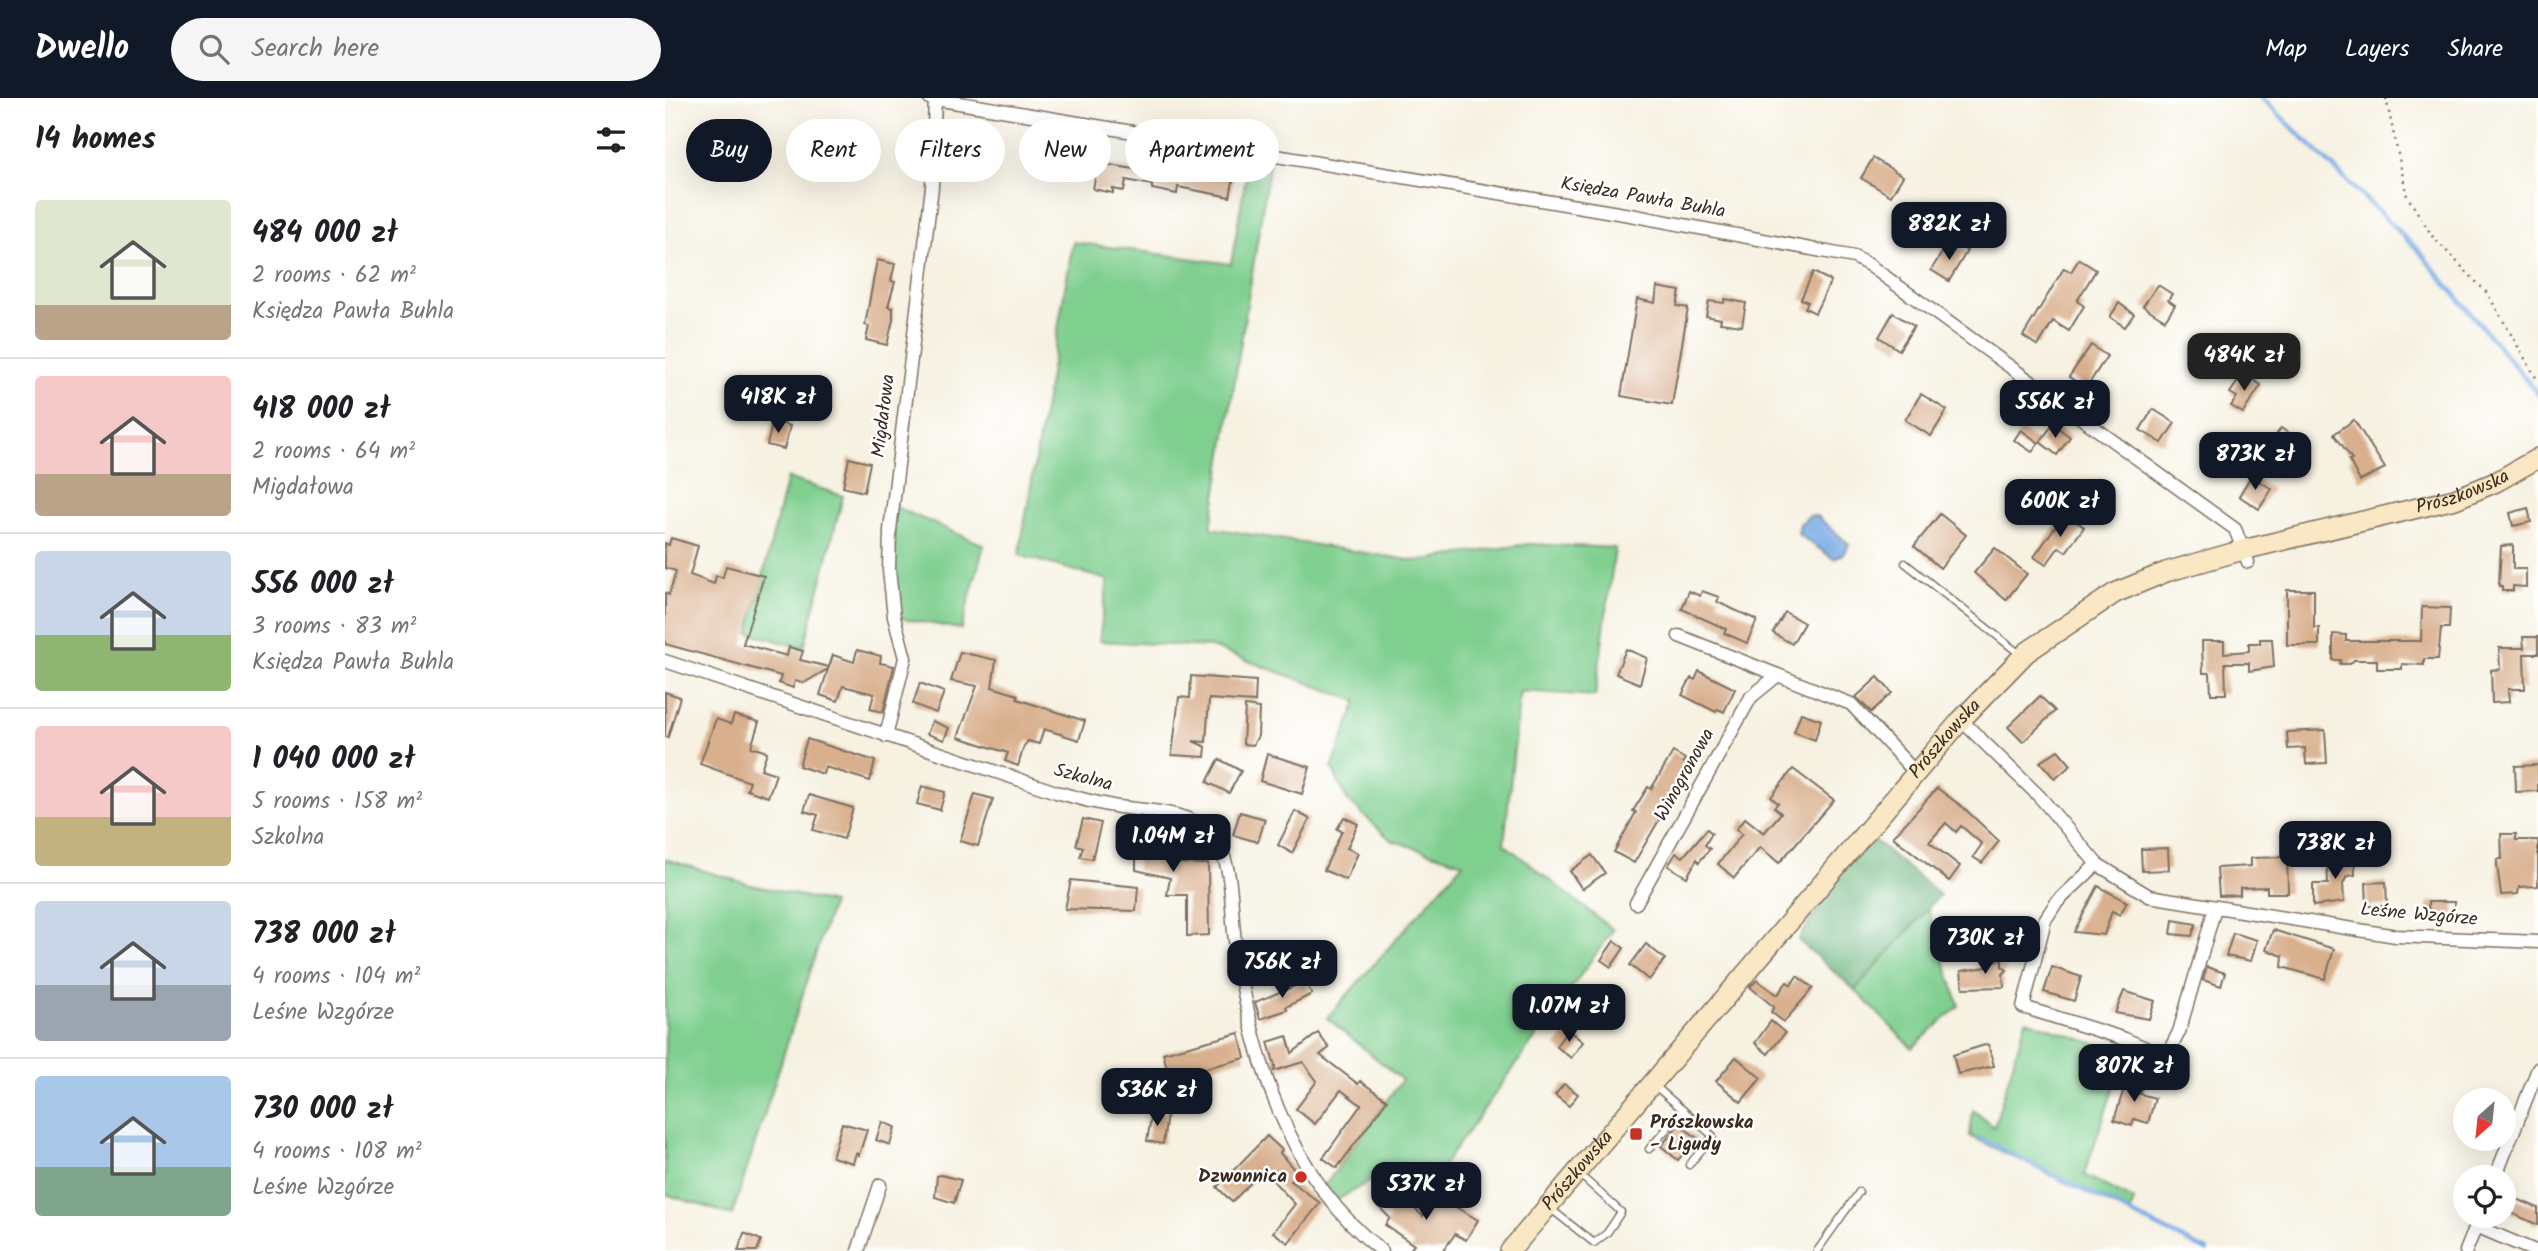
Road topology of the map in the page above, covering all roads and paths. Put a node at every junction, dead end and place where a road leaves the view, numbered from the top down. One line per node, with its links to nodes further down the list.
1 (933, 98): 5 (street, Księdza Pawła Buhla); 12 (street, Migdałowa)
2 (2386, 98): 3 (path)
3 (2538, 381)
4 (2538, 458): 5 (main road, Prószkowska)
5 (2246, 556): 8 (main road, Prószkowska)
6 (1905, 563): 8 (lane)
7 (1679, 636): 10 (street)
8 (2022, 656): 11 (main road, Prószkowska)
9 (665, 661): 12 (street, Szkolna)
10 (1778, 675): 13 (street); 15 (street, Winogronowa)
11 (1962, 720): 13 (main road, Prószkowska); 14 (street, Leśne Wzgórze)
12 (886, 736): 32 (street, Szkolna)
13 (1916, 773): 19 (main road, Prószkowska)
14 (2097, 864): 16 (street, Leśne Wzgórze); 16 (street)
15 (1636, 903)
16 (2215, 908): 17 (street, Leśne Wzgórze)
17 (2538, 942)
18 (2538, 1069): 20 (street)
19 (1653, 1084): 21 (lane); 25 (main road, Prószkowska)
20 (2533, 1096): 24 (street)
21 (1683, 1110): 22 (lane); 23 (lane)
22 (1649, 1149)
23 (1689, 1165)
24 (2501, 1165)
25 (1577, 1173): 28 (main road, Prószkowska); 28 (lane)
26 (880, 1185): 31 (street)
27 (1859, 1192): 34 (lane)
28 (1548, 1206): 33 (main road, Prószkowska)
29 (2475, 1228): 35 (street)
30 (2491, 1228): 36 (street)
31 (858, 1251)
32 (1382, 1251)
33 (1510, 1251)
34 (1817, 1251)
35 (2466, 1251)
36 (2535, 1251)

